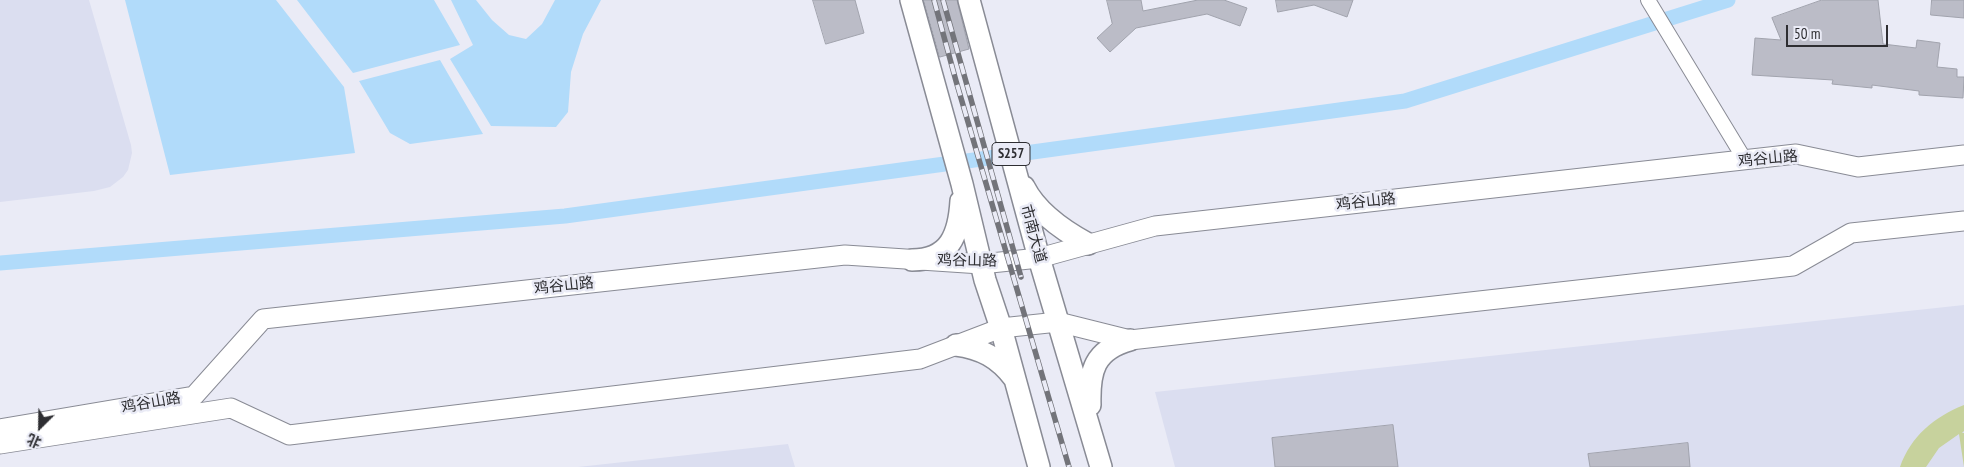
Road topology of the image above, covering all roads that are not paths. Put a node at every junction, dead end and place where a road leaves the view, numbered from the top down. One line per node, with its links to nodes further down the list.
1 (911, 0): 7 (main road)
2 (969, 0): 6 (main road, 市南大道 / S257)
3 (1648, 0): 5 (street)
4 (1964, 155): 5 (main road, 鸡谷山路)
5 (1745, 160): 9 (main road, 鸡谷山路)
6 (1016, 173): 9 (main road); 10 (main road, 市南大道 / S257)
7 (962, 184): 11 (main road); 12 (main road)
8 (1964, 221): 15 (main road, 鸡谷山路)
9 (1088, 244): 10 (main road, 鸡谷山路)
10 (1039, 258): 12 (main road, 鸡谷山路); 13 (main road, 市南大道 / S257)
11 (912, 260): 12 (main road, 鸡谷山路); 18 (main road, 鸡谷山路)
12 (981, 264): 14 (main road)
13 (1058, 322): 14 (main road, 鸡谷山路); 15 (main road, 鸡谷山路); 19 (main road, 市南大道 / S257)
14 (1001, 328): 16 (main road, 鸡谷山路); 17 (main road)
15 (1130, 340): 19 (main road)
16 (956, 346): 17 (main road); 20 (main road, 鸡谷山路)
17 (1014, 378): 21 (main road)
18 (0, 429)
19 (1091, 430): 22 (main road, 市南大道 / S257)
20 (0, 444)
21 (1039, 467)
22 (1101, 467)

